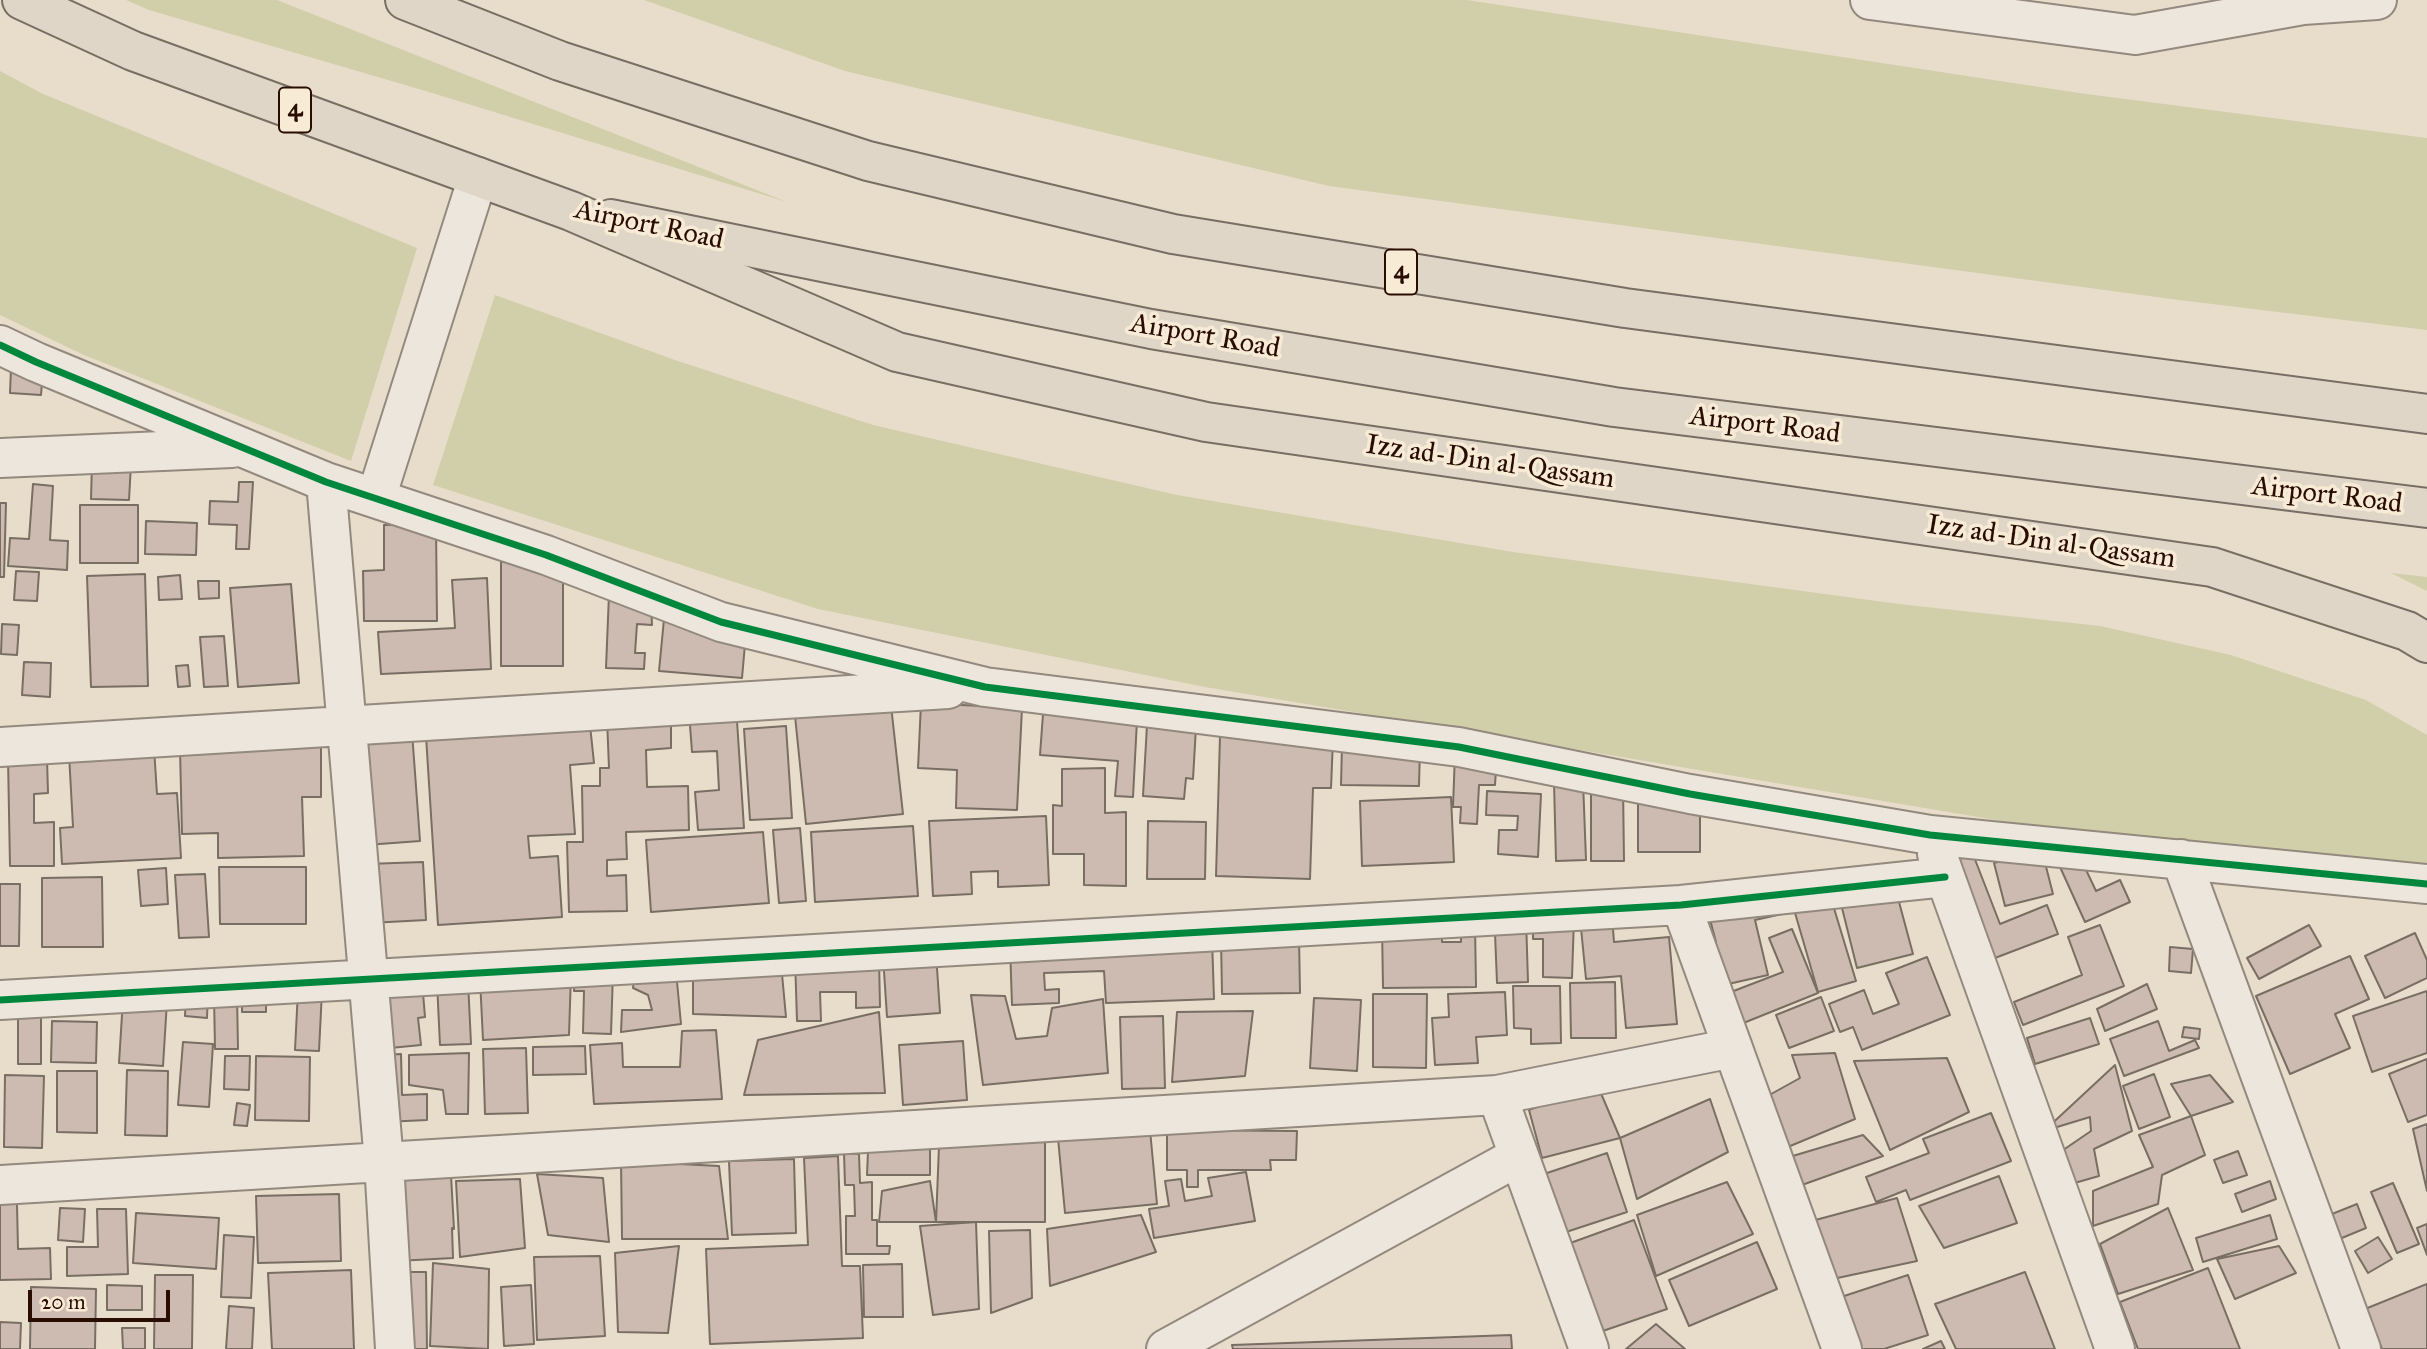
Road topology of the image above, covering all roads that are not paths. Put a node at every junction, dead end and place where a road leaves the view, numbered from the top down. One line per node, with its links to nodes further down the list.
1 (22, 0): 6 (main road, Airport Road / 4)
2 (405, 0): 9 (main road, 4)
3 (1870, 0): 5 (street)
4 (2377, 0): 5 (street)
5 (2303, 2)
6 (478, 177): 7 (main road, Airport Road / 4); 13 (street)
7 (571, 211): 14 (main road, Airport Road); 15 (main road, Izz ad-Din al-Qassam / 4)
8 (0, 345): 10 (street)
9 (2427, 414)
10 (244, 447): 11 (street); 12 (street)
11 (0, 458)
12 (326, 482): 13 (street); 17 (street)
13 (376, 498): 16 (street)
14 (2427, 508)
15 (2427, 643)
16 (985, 687): 17 (street); 19 (street)
17 (347, 726): 18 (street); 24 (street)
18 (0, 747)
19 (1930, 835): 20 (street); 21 (street)
20 (2181, 859): 22 (street); 36 (street)
21 (1945, 877): 23 (street); 35 (street)
22 (2427, 884)
23 (1681, 905): 24 (street); 26 (street)
24 (369, 980): 25 (street); 29 (street)
25 (0, 1000)
26 (1733, 1048): 27 (street); 34 (street)
27 (1497, 1095): 28 (street); 29 (street)
28 (1519, 1156): 32 (street); 33 (street)
29 (384, 1162): 30 (street); 31 (street)
30 (0, 1185)
31 (395, 1349)
32 (1166, 1349)
33 (1589, 1349)
34 (1842, 1349)
35 (2115, 1349)
36 (2361, 1349)

